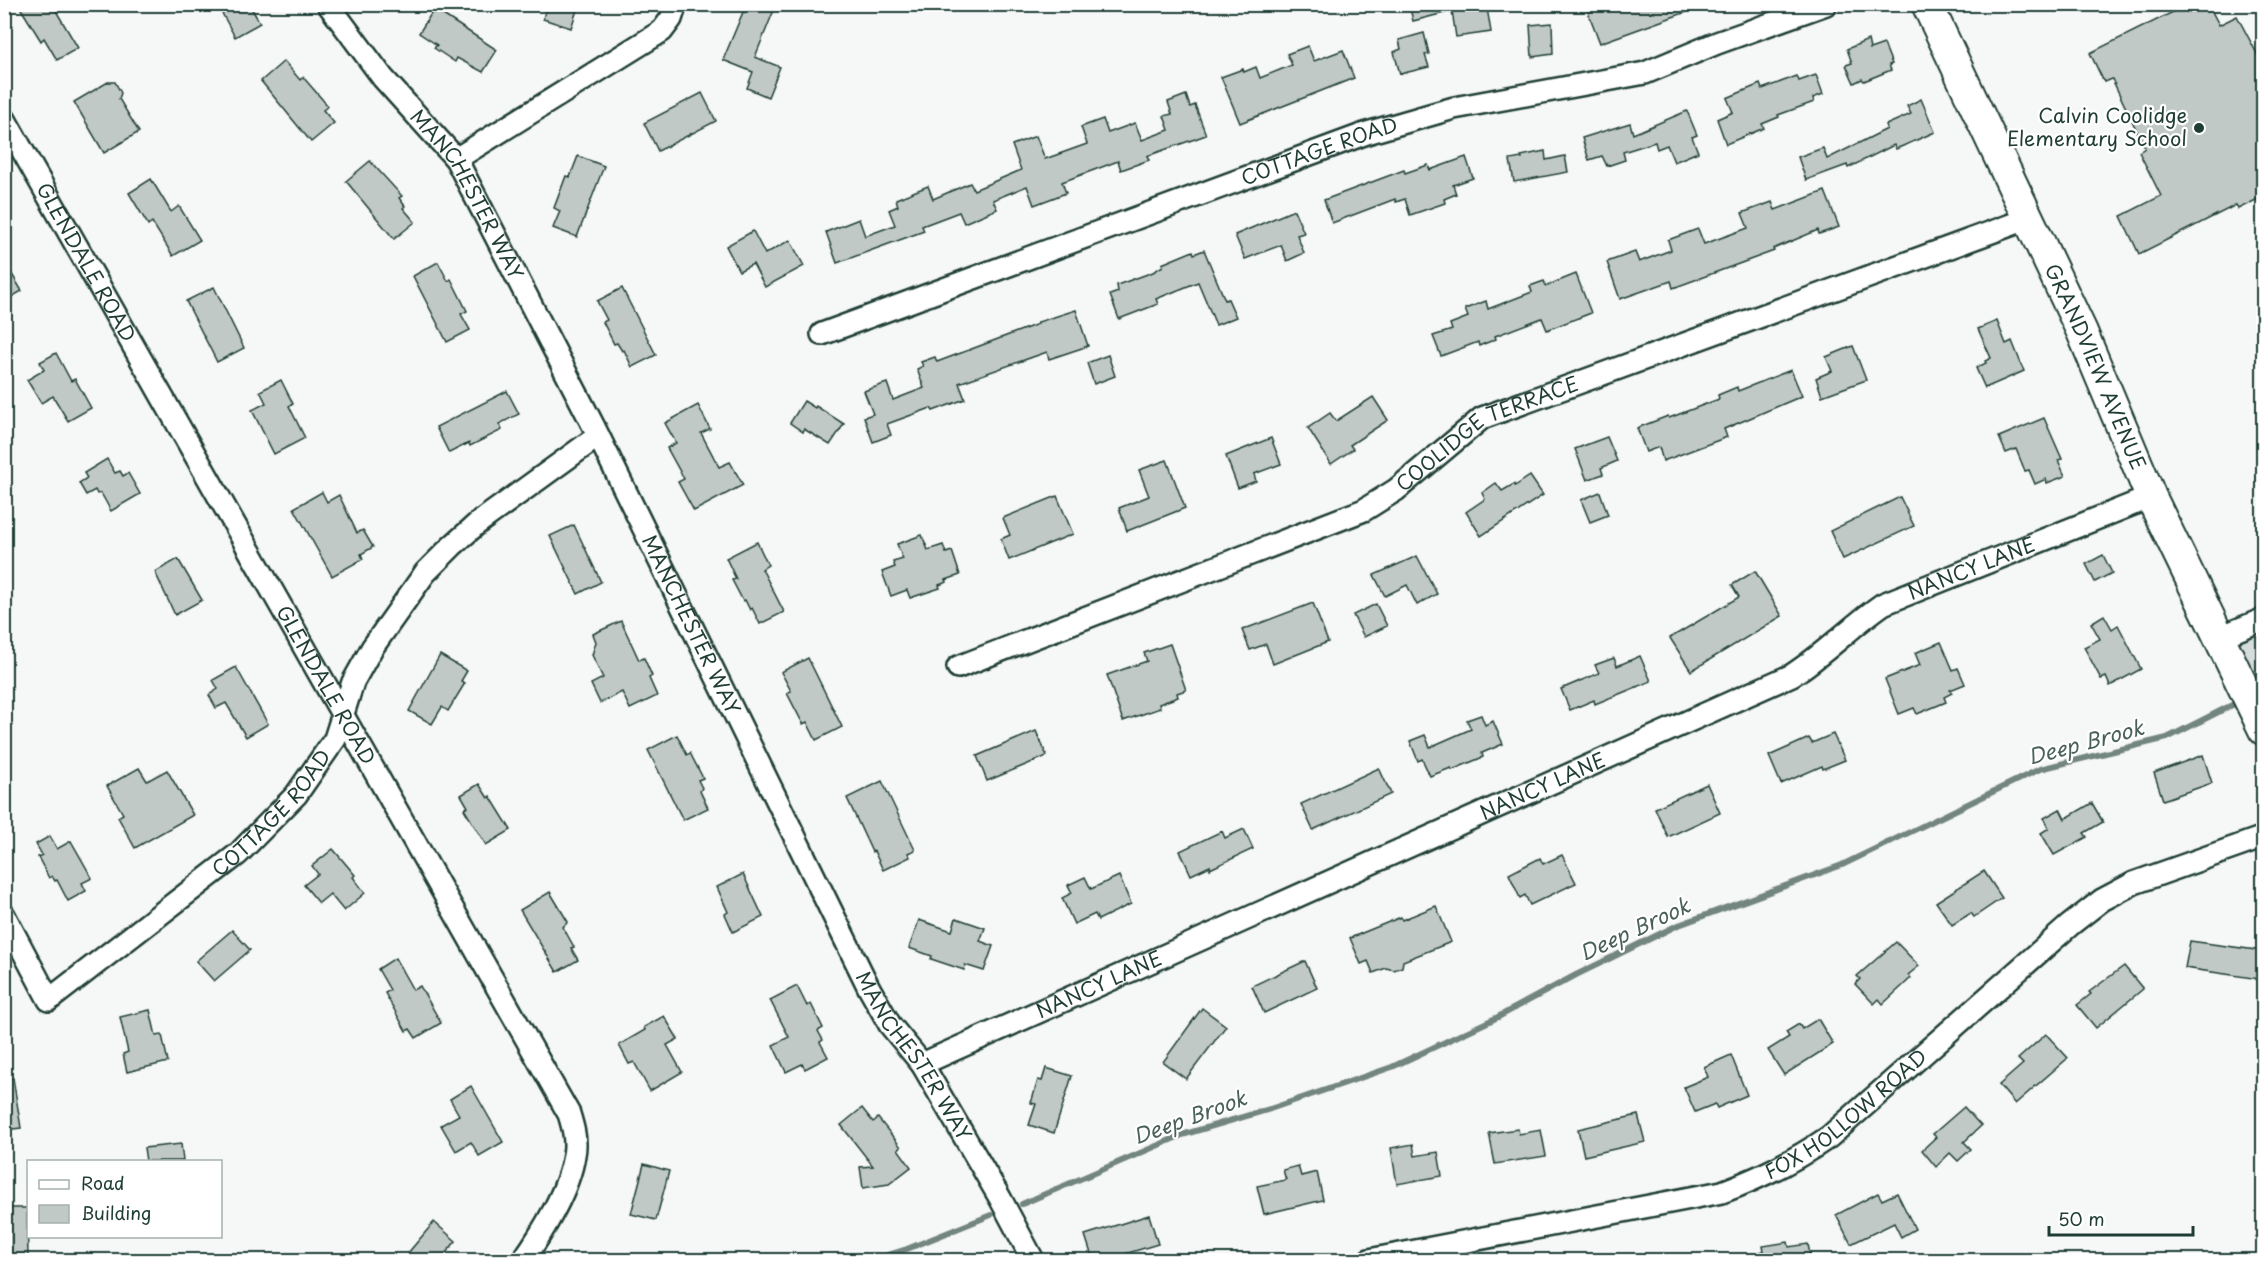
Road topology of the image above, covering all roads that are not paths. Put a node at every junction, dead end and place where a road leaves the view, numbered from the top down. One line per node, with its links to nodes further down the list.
1 (328, 4): 6 (street, MANCHESTER WAY)
2 (676, 4): 6 (street)
3 (1826, 4): 8 (street, COTTAGE ROAD)
4 (1927, 4): 7 (street, GRANDVIEW AVENUE)
5 (4, 118): 15 (street, GLENDALE ROAD)
6 (456, 159): 9 (street, MANCHESTER WAY)
7 (2027, 219): 10 (street, GRANDVIEW AVENUE); 13 (street, COOLIDGE TERRACE)
8 (822, 334)
9 (598, 436): 15 (street, COTTAGE ROAD); 18 (street, MANCHESTER WAY)
10 (2151, 497): 12 (street, GRANDVIEW AVENUE); 18 (street, NANCY LANE)
11 (2264, 619): 12 (street)
12 (2220, 637): 14 (street, GRANDVIEW AVENUE)
13 (958, 668)
14 (2253, 708)
15 (343, 715): 17 (street, COTTAGE ROAD); 20 (street, GLENDALE ROAD)
16 (2264, 837): 19 (street, FOX HOLLOW ROAD)
17 (4, 915)
18 (922, 1064): 21 (street, MANCHESTER WAY)
19 (1381, 1259)
20 (523, 1260)
21 (1033, 1260)

